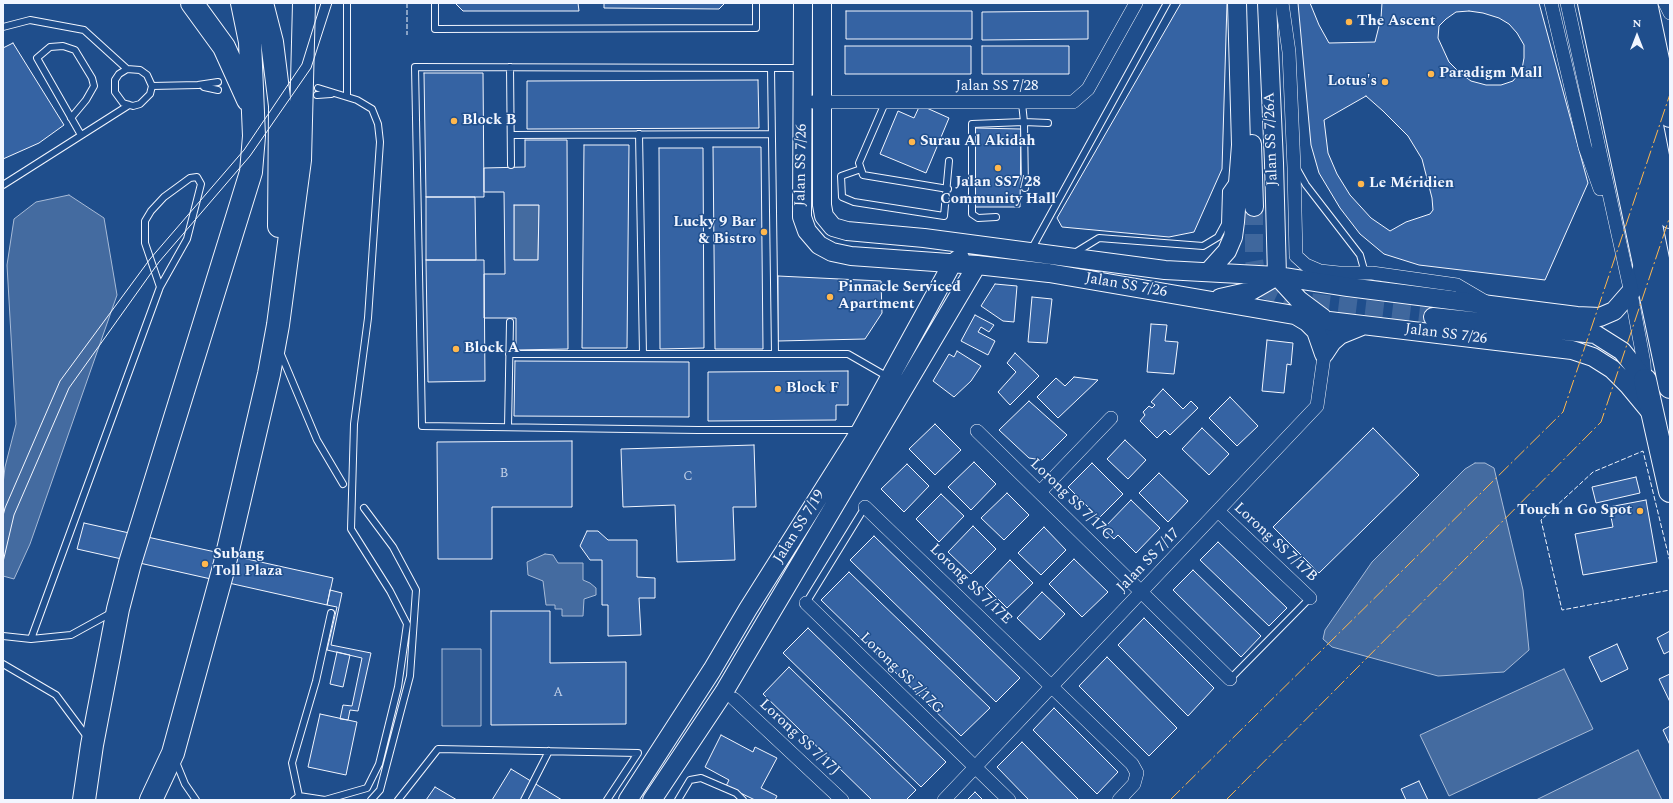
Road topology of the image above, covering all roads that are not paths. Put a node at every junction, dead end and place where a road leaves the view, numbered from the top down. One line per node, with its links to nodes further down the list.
1 (192, 3): 41 (highway)
2 (242, 3): 41 (highway)
3 (262, 3): 85 (highway)
4 (304, 3): 85 (highway)
5 (347, 3): 35 (lane)
6 (435, 3): 7 (lane)
7 (756, 3)
8 (803, 3): 28 (street, Jalan SS 7/26)
9 (822, 3): 28 (street, Jalan SS 7/26)
10 (1136, 3): 39 (street, Jalan SS 7/28)
11 (1168, 3): 67 (lane)
12 (1237, 3): 55 (street)
13 (1248, 3): 61 (street, Jalan SS 7/26A)
14 (1267, 3): 24 (street, Jalan SS 7/26A)
15 (1282, 3): 25 (street)
16 (1551, 3): 64 (street)
17 (1567, 3): 64 (street)
18 (1589, 3): 71 (highway)
19 (1665, 3): 22 (street)
20 (1634, 4): 42 (highway); 63 (highway)
21 (1607, 8): 81 (highway)
22 (1670, 14)
23 (3, 27): 29 (lane)
24 (1269, 52): 25 (street); 52 (street, Jalan SS 7/26A)
25 (1289, 52): 51 (street)
26 (510, 67): 27 (lane); 49 (lane); 95 (lane)
27 (771, 68): 28 (lane); 47 (lane)
28 (813, 68): 36 (street, Jalan SS 7/26); 37 (street, Jalan SS 7/26)
29 (127, 69): 32 (lane); 40 (lane)
30 (218, 82): 31 (lane)
31 (198, 85): 32 (lane); 33 (lane)
32 (152, 86): 40 (lane)
33 (218, 90)
34 (318, 91): 35 (lane)
35 (347, 96): 126 (lane)
36 (803, 102): 37 (street, Jalan SS 7/28); 70 (street, Jalan SS 7/26)
37 (821, 102): 38 (street, Jalan SS 7/28); 65 (street, Jalan SS 7/26)
38 (885, 103): 39 (street, Jalan SS 7/28); 54 (lane)
39 (1022, 103): 44 (lane)
40 (129, 105): 48 (lane)
41 (253, 108): 107 (highway)
42 (1670, 116)
43 (71, 118): 43 (lane); 48 (lane)
44 (1024, 122): 45 (lane); 58 (lane); 62 (lane)
45 (1048, 123)
46 (639, 134): 47 (lane); 49 (lane); 87 (lane)
47 (771, 134): 88 (lane)
48 (81, 135): 56 (lane)
49 (512, 135): 53 (lane)
50 (949, 161): 59 (lane)
51 (1294, 162): 52 (street); 73 (lane); 73 (street)
52 (1274, 163): 74 (street, Jalan SS 7/26A)
53 (511, 165)
54 (861, 170): 59 (lane); 59 (lane)
55 (1240, 170): 68 (lane); 72 (street)
56 (10, 180): 57 (lane); 60 (lane)
57 (3, 185)
58 (1025, 188)
59 (948, 189)
60 (3, 190)
61 (1254, 207)
62 (996, 217)
63 (1670, 217)
64 (1618, 238): 76 (street)
65 (953, 242): 66 (street, Jalan SS 7/26); 69 (street)
66 (984, 246): 67 (street, Jalan SS 7/26); 69 (street, Jalan SS 7/19)
67 (1030, 252): 68 (street, Jalan SS 7/26)
68 (1068, 257): 72 (street, Jalan SS 7/26)
69 (972, 259): 70 (street, Jalan SS 7/19); 77 (street, Jalan SS 7/26); 97 (street, Jalan SS 7/19)
70 (952, 264): 90 (street, Jalan SS 7/19)
71 (1643, 266): 76 (street, Jalan SS 7/26); 92 (highway)
72 (1209, 271): 74 (street, Jalan SS 7/26)
73 (1365, 273): 78 (street)
74 (1276, 276): 77 (street); 78 (street, Jalan SS 7/26); 82 (street)
75 (160, 287): 75 (lane); 111 (lane)
76 (1631, 294): 78 (street, Jalan SS 7/26); 91 (street)
77 (1209, 300): 79 (street, Jalan SS 7/26)
78 (1491, 306)
79 (1294, 315): 82 (street, Jalan SS 7/26); 89 (street)
80 (1433, 317): 91 (street)
81 (1670, 318)
82 (1329, 321): 84 (street, Jalan SS 7/26); 89 (street, Jalan SS 7/17)
83 (510, 322): 86 (lane)
84 (1364, 325): 89 (street); 93 (street, Jalan SS 7/26)
85 (277, 333): 98 (lane); 118 (highway)
86 (509, 354): 87 (lane); 95 (lane)
87 (643, 354): 88 (lane)
88 (775, 354): 90 (lane)
89 (1324, 354): 103 (street, Jalan SS 7/17)
90 (890, 378): 97 (street, Jalan SS 7/19)
91 (1645, 380): 93 (highway)
92 (1670, 387)
93 (1653, 416): 99 (highway)
94 (1112, 418): 100 (street)
95 (508, 427): 97 (lane)
96 (977, 431): 100 (street, Lorong SS 7/17C)
97 (868, 434): 109 (street, Jalan SS 7/19)
98 (343, 484)
99 (1670, 491)
100 (1040, 492): 104 (street, Lorong SS 7/17C)
101 (865, 507): 106 (lane); 114 (street, Lorong SS 7/17E)
102 (364, 508): 127 (lane)
103 (1218, 511): 104 (street, Jalan SS 7/17); 105 (street, Lorong SS 7/17B)
104 (1141, 592): 113 (street, Lorong SS 7/17C); 114 (street, Jalan SS 7/17)
105 (1310, 598): 113 (lane)
106 (806, 603): 119 (street, Lorong SS 7/17G)
107 (118, 609): 111 (lane); 116 (highway)
108 (331, 613): 120 (lane)
109 (757, 614): 130 (street, Jalan SS 7/19); 131 (street, Jalan SS 7/19)
110 (3, 636): 111 (lane)
111 (31, 639)
112 (3, 664): 116 (lane)
113 (1230, 679)
114 (1052, 686): 119 (street, Jalan SS 7/17); 137 (street, Lorong SS 7/17E)
115 (734, 699): 134 (street, Lorong SS 7/17J)
116 (92, 745): 122 (highway); 123 (highway)
117 (549, 751): 121 (lane); 128 (lane); 129 (lane)
118 (172, 753): 124 (highway); 125 (lane)
119 (975, 767): 135 (street, Jalan SS 7/17); 136 (street, Lorong SS 7/17G)
120 (296, 798): 126 (lane)
121 (402, 799)
122 (69, 800)
123 (84, 800)
124 (151, 800)
125 (196, 800)
126 (324, 800)
127 (371, 800)
128 (524, 800)
129 (607, 800)
130 (628, 800)
131 (652, 800)
132 (678, 800): 133 (lane)
133 (743, 800)
134 (842, 800)
135 (944, 800)
136 (1009, 800)
137 (1119, 800)

